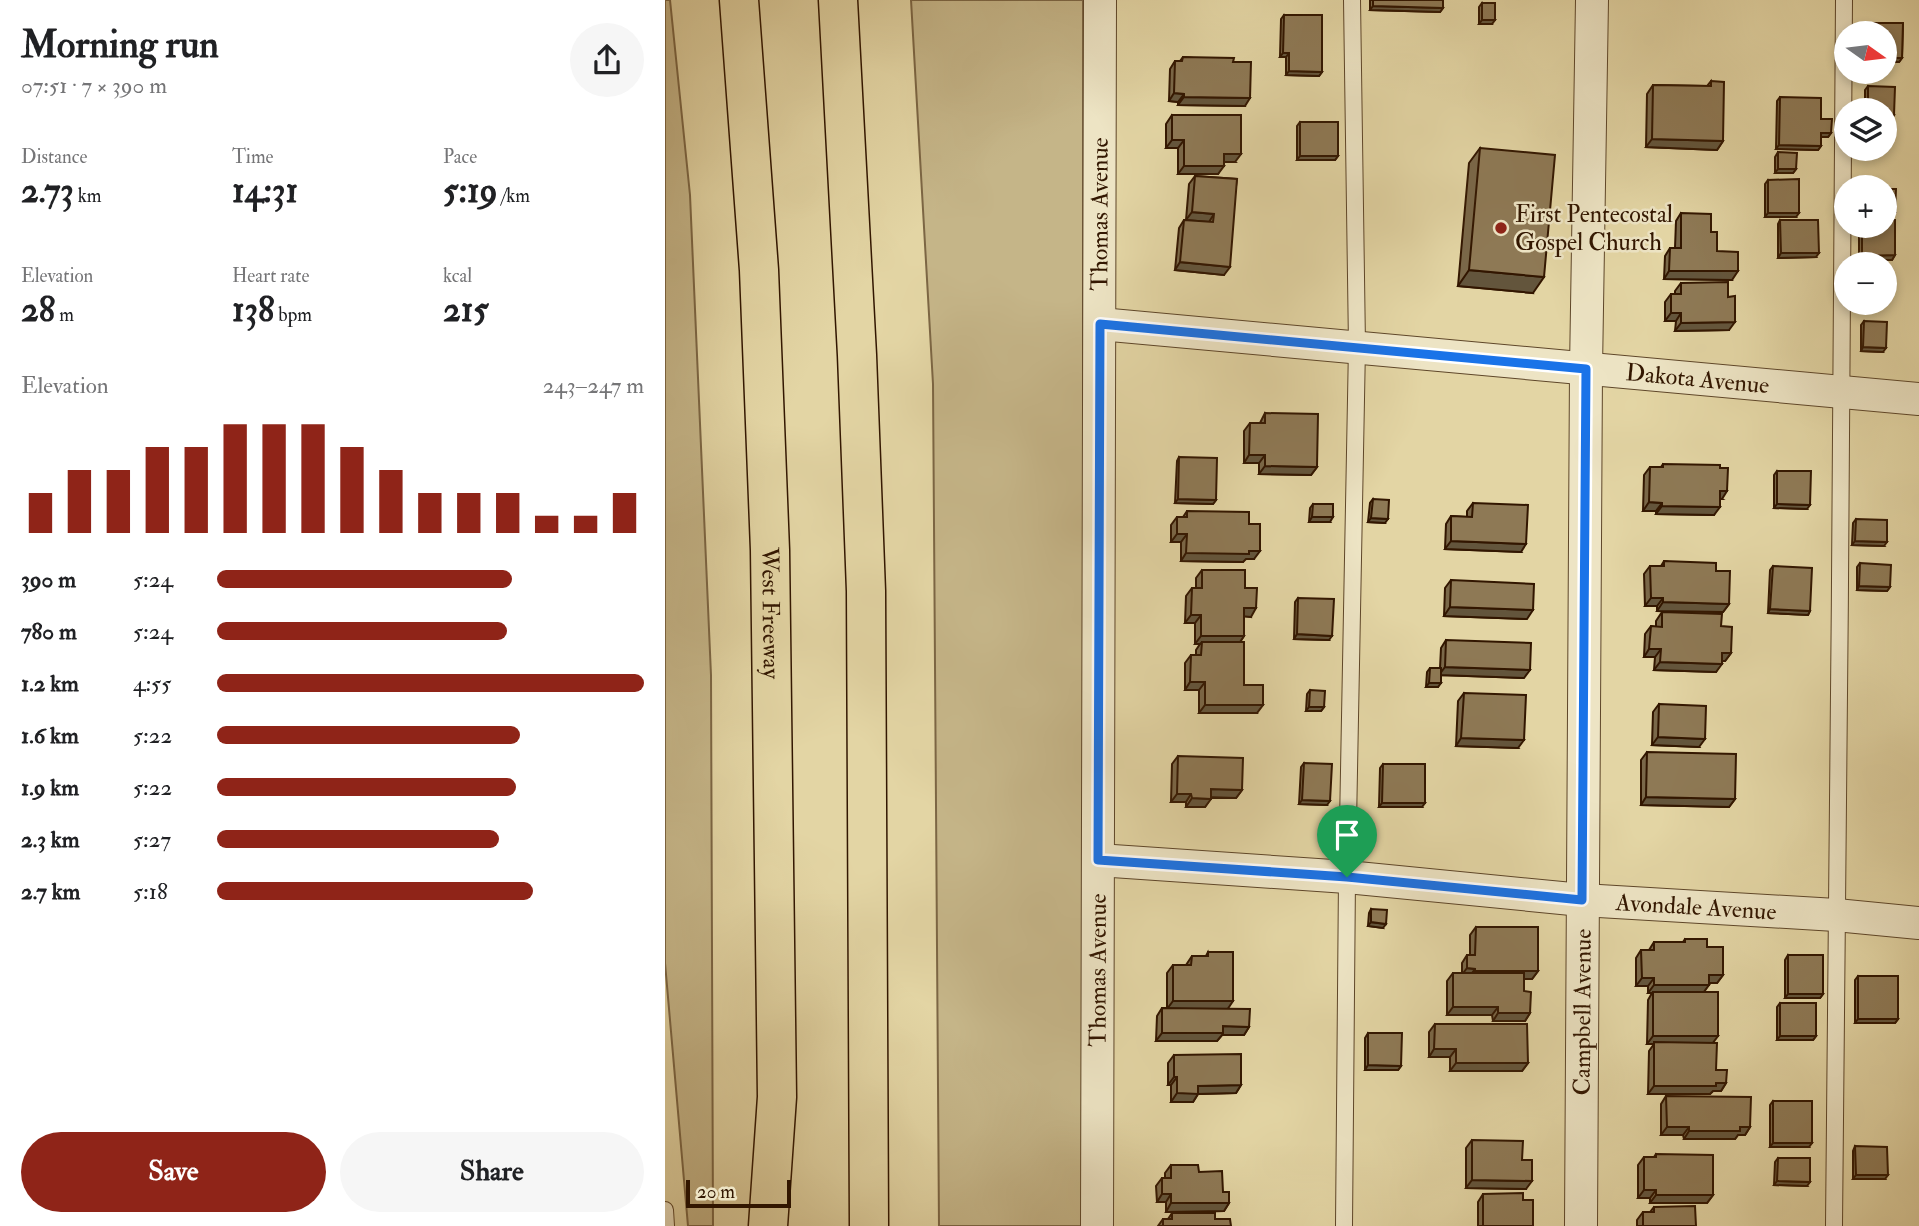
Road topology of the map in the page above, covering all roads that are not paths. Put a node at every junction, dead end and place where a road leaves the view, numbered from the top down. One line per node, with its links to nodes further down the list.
1 (739, 0): 19 (highway, West Freeway)
2 (838, 0): 20 (highway)
3 (1100, 0): 7 (street, Thomas Avenue)
4 (1352, 0): 8 (lane)
5 (1592, 0): 9 (street, Campbell Avenue)
6 (1845, 0): 10 (lane)
7 (1100, 324): 8 (street, Dakota Avenue); 12 (street, Thomas Avenue)
8 (1357, 346): 9 (street, Dakota Avenue); 13 (lane)
9 (1586, 369): 10 (street, Dakota Avenue); 14 (street, Campbell Avenue)
10 (1844, 393): 11 (street, Dakota Avenue); 15 (lane)
11 (1919, 399)
12 (1098, 860): 13 (street, Avondale Avenue); 21 (street, Thomas Avenue)
13 (1347, 877): 14 (street, Avondale Avenue); 22 (lane)
14 (1582, 900): 15 (street, Avondale Avenue); 23 (street, Campbell Avenue)
15 (1836, 915): 16 (street, Avondale Avenue); 24 (lane)
16 (1919, 923)
17 (665, 1209): 18 (lane)
18 (666, 1226)
19 (768, 1226)
20 (869, 1226)
21 (1097, 1226)
22 (1344, 1226)
23 (1581, 1226)
24 (1835, 1226)

